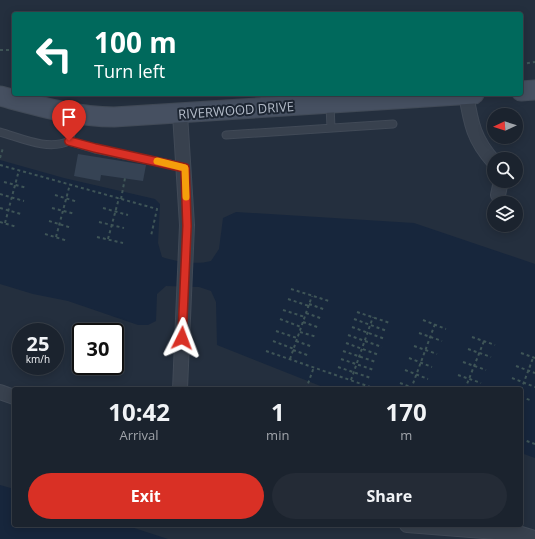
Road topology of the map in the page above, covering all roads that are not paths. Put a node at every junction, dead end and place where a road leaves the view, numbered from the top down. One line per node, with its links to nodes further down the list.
1 (535, 90): 2 (street)
2 (523, 91)
3 (0, 96): 8 (street, RIVERWOOD DRIVE)
4 (439, 96): 6 (street, RIVERWOOD DRIVE)
5 (466, 96): 14 (street)
6 (330, 104): 7 (street, RIVERWOOD DRIVE); 10 (lane)
7 (180, 114): 8 (street, RIVERWOOD DRIVE); 15 (street)
8 (76, 115): 13 (lane)
9 (393, 124): 10 (lane)
10 (331, 128): 12 (lane)
11 (0, 132): 13 (lane)
12 (226, 135)
13 (69, 141): 15 (lane)
14 (487, 153)
15 (185, 168): 18 (street)
16 (500, 188): 17 (street)
17 (498, 195)
18 (180, 387)
19 (0, 392): 20 (street)
20 (12, 396)
21 (432, 527): 22 (street)
22 (533, 538)

